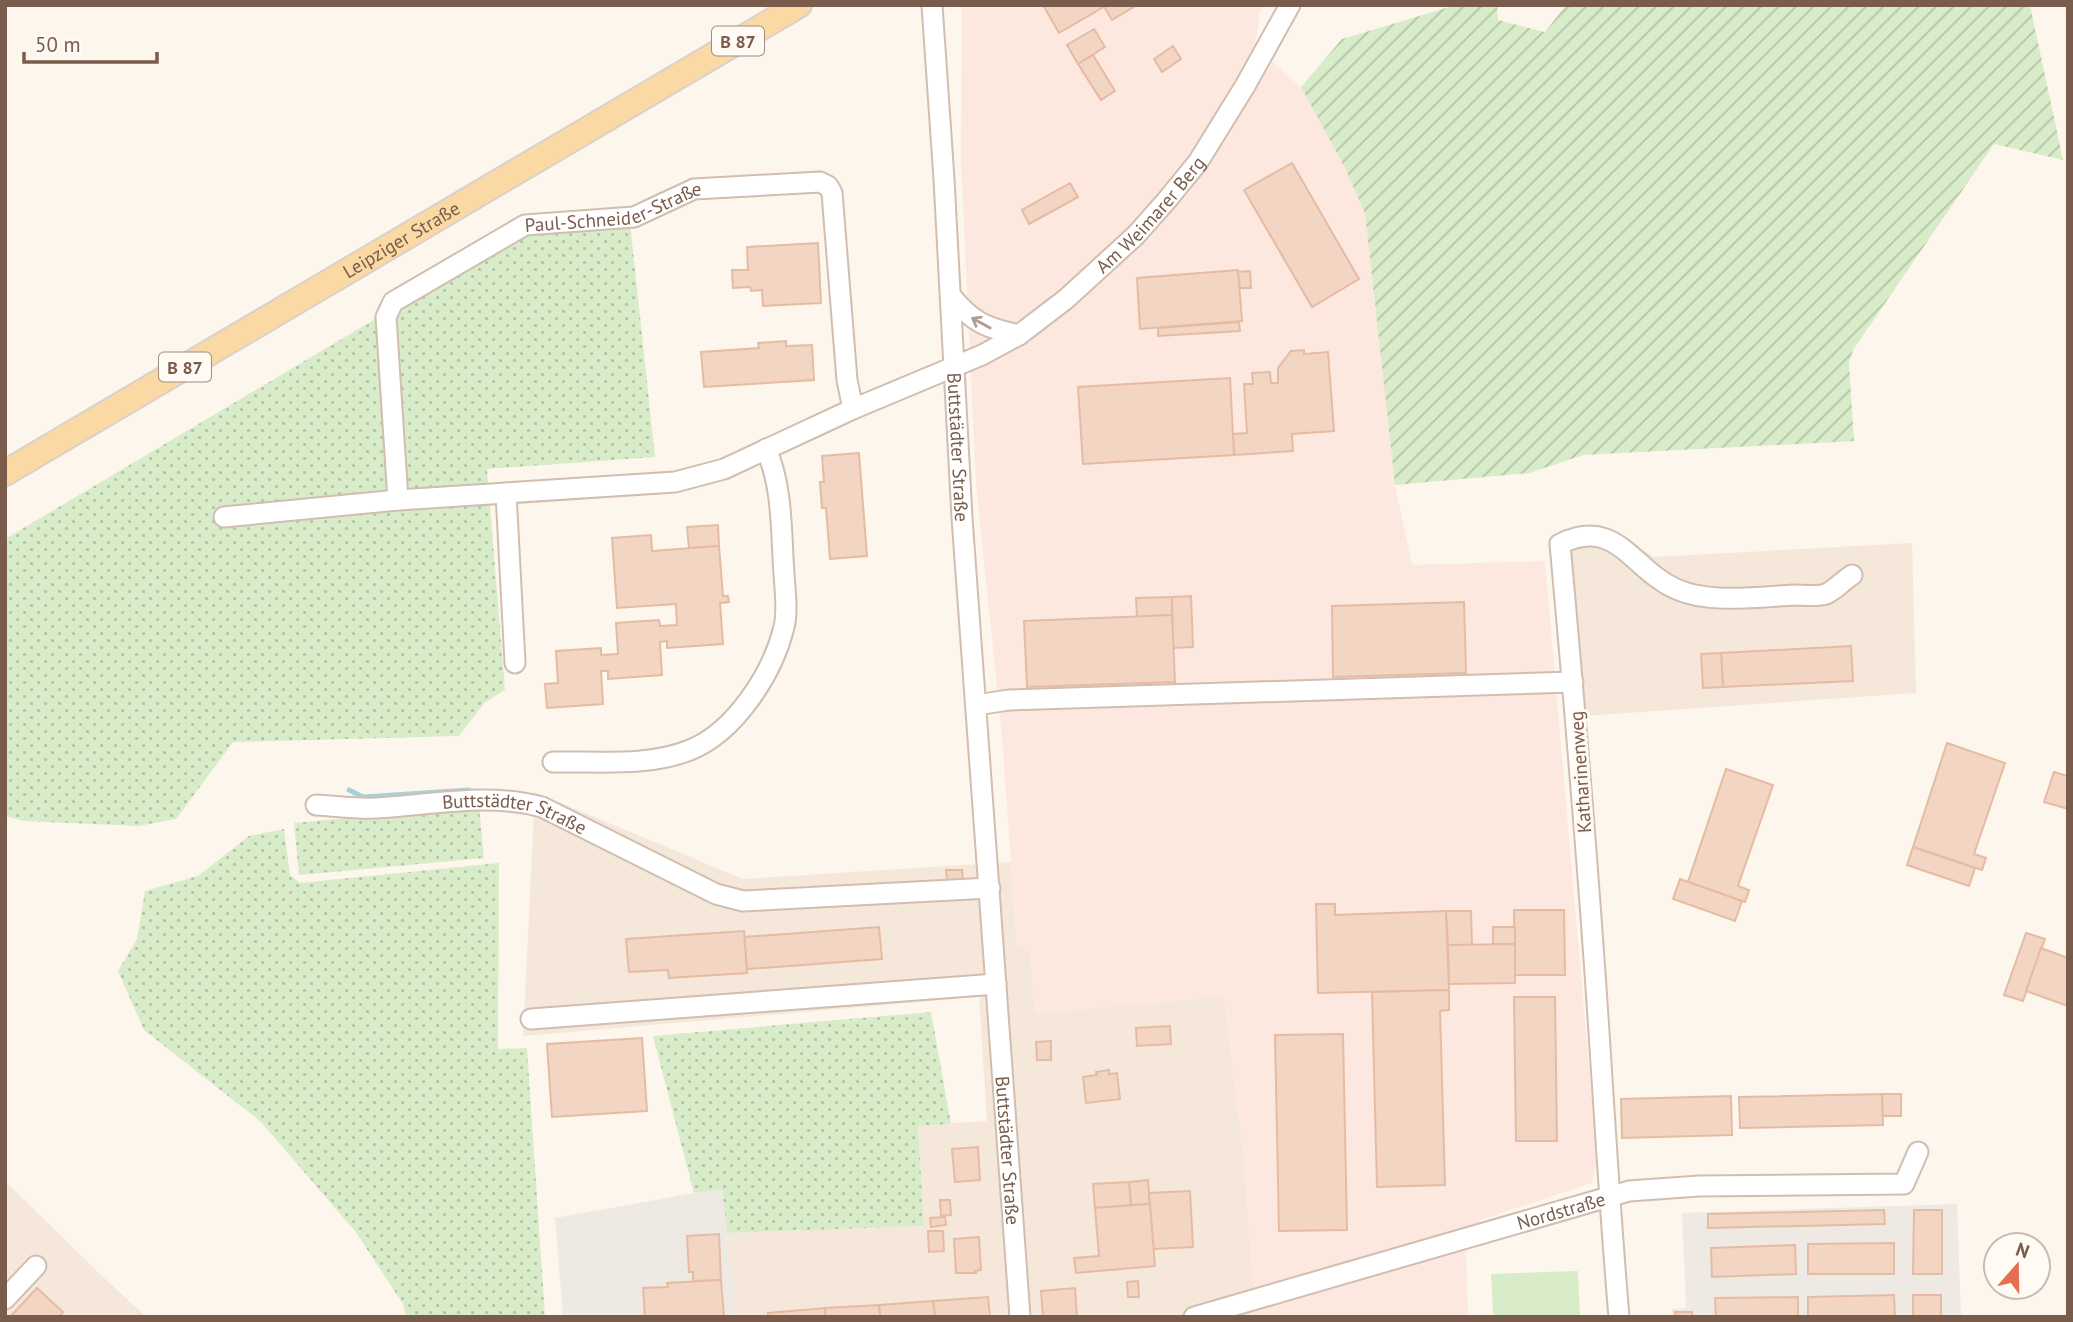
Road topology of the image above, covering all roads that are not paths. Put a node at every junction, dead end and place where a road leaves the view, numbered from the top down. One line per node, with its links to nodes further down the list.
1 (800, 5): 9 (main road, Leipziger Straße / B 87)
2 (932, 5): 4 (street, Buttstädter Straße)
3 (1290, 5): 5 (street, Am Weimarer Berg)
4 (951, 296): 5 (street, one-way to 4); 6 (street, Buttstädter Straße)
5 (1019, 335): 6 (street, Am Weimarer Berg)
6 (954, 368): 7 (street); 16 (street, Buttstädter Straße)
7 (853, 409): 8 (street); 11 (street, Paul-Schneider-Straße)
8 (766, 449): 10 (street); 17 (street)
9 (5, 473)
10 (506, 493): 11 (street); 14 (street)
11 (398, 500): 12 (street)
12 (225, 517)
13 (1852, 575): 15 (street, Katharinenweg)
14 (515, 663)
15 (1573, 682): 16 (street); 23 (street, Katharinenweg)
16 (976, 705): 19 (street, Buttstädter Straße)
17 (553, 762)
18 (316, 805): 19 (street, Buttstädter Straße)
19 (990, 888): 20 (street, Buttstädter Straße)
20 (996, 985): 21 (street); 26 (street, Buttstädter Straße)
21 (531, 1019)
22 (1918, 1152): 23 (street, Nordstraße)
23 (1608, 1197): 27 (street, Nordstraße); 28 (street, Katharinenweg)
24 (36, 1266): 25 (street)
25 (5, 1299)
26 (1020, 1317)
27 (1194, 1317)
28 (1619, 1317)

